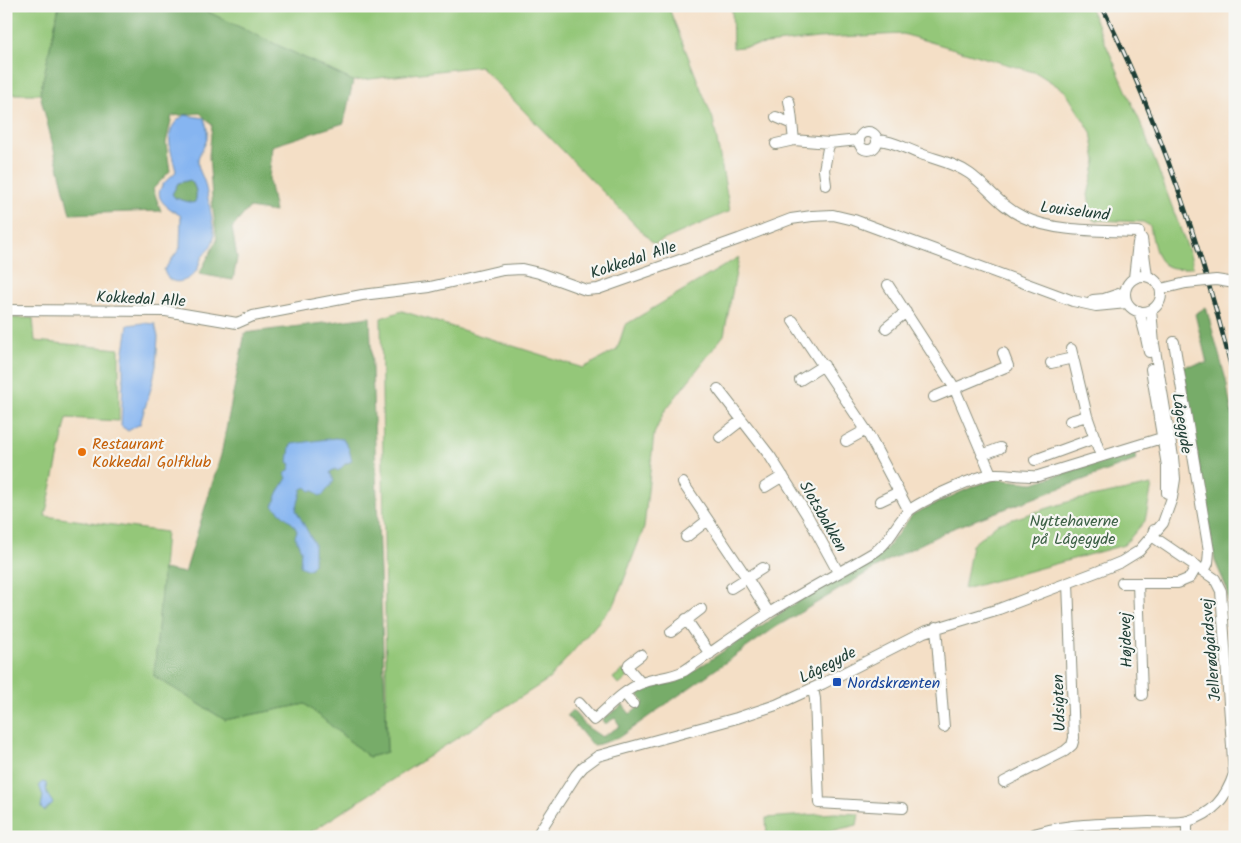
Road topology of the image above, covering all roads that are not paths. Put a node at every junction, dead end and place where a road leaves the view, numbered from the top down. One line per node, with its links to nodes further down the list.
1 (788, 100): 3 (street)
2 (776, 117): 3 (street)
3 (792, 124): 4 (street)
4 (794, 140): 5 (street); 6 (street)
5 (830, 143): 7 (street); 8 (street, Louiselund)
6 (776, 144)
7 (826, 185)
8 (1139, 235): 9 (street); 10 (street)
9 (1147, 276): 10 (street); 13 (street)
10 (1134, 278): 14 (street)
11 (1235, 282): 13 (street, bridge)
12 (888, 285): 17 (street)
13 (1161, 289): 16 (street)
14 (1126, 297): 15 (street, Kokkedal Alle); 18 (street)
15 (6, 310)
16 (1151, 310): 18 (street); 34 (street, Lågegyde)
17 (906, 312): 20 (street); 26 (street)
18 (1139, 312): 34 (street, Lågegyde)
19 (793, 320): 24 (street)
20 (886, 328)
21 (1174, 342): 52 (street, Lågegyde)
22 (1003, 353): 26 (street)
23 (1051, 363): 29 (street)
24 (824, 365): 25 (street); 32 (street)
25 (800, 380)
26 (954, 387): 28 (street); 38 (street)
27 (718, 390): 30 (street, Slotsbakken)
28 (934, 397)
29 (1087, 416): 31 (street); 35 (street)
30 (742, 420): 33 (street); 42 (street, Slotsbakken)
31 (1070, 421)
32 (866, 430): 36 (street); 45 (street)
33 (720, 437)
34 (1166, 437): 39 (street, Slotsbakken); 49 (street, Lågegyde); 49 (street, Lågegyde)
35 (1095, 438): 39 (street); 40 (street)
36 (846, 441)
37 (1000, 448): 38 (street)
38 (982, 455): 41 (street)
39 (1102, 456): 41 (street, Slotsbakken)
40 (1035, 460)
41 (990, 474): 47 (street, Slotsbakken)
42 (783, 476): 44 (street, Slotsbakken); 53 (street, Slotsbakken)
43 (683, 483): 48 (street)
44 (766, 487)
45 (899, 492): 46 (street); 47 (street)
46 (880, 501)
47 (909, 511): 53 (street, Slotsbakken)
48 (708, 520): 50 (street); 54 (street)
49 (1152, 536): 52 (street, Jellerødgårdsvej); 55 (street, Lågegyde)
50 (686, 537)
51 (763, 568): 54 (street)
52 (1201, 568): 57 (street); 75 (street, Jellerødgårdsvej)
53 (838, 572): 60 (street, Slotsbakken)
54 (747, 578): 58 (street); 60 (street)
55 (1068, 583): 62 (street, Lågegyde); 73 (street, Udsigten)
56 (1122, 583): 57 (street)
57 (1138, 584): 69 (street, Højdevej)
58 (731, 588)
59 (701, 608): 61 (street)
60 (769, 613): 64 (street, Slotsbakken)
61 (686, 619): 63 (street); 64 (street)
62 (936, 627): 67 (street, Lågegyde); 72 (street)
63 (671, 632)
64 (710, 654): 66 (street, Slotsbakken)
65 (641, 655): 66 (street)
66 (641, 684): 68 (street, Slotsbakken)
67 (813, 689): 74 (street); 76 (street, Lågegyde)
68 (625, 694): 70 (street, Slotsbakken); 71 (street)
69 (1142, 695)
70 (579, 703)
71 (633, 704)
72 (944, 726)
73 (1004, 782)
74 (903, 808)
75 (1187, 821): 77 (street, Jellerødgårdsvej); 78 (street)
76 (539, 836)
77 (1030, 836)
78 (1187, 837)

